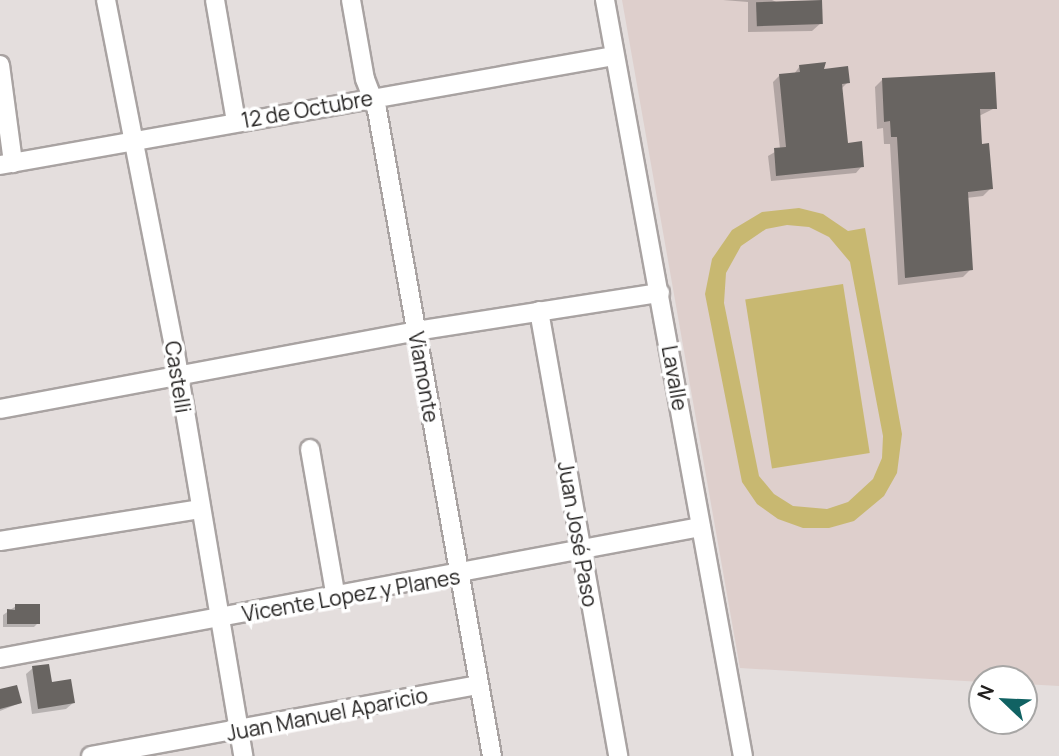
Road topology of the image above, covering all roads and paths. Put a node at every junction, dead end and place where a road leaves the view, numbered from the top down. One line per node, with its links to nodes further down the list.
1 (106, 0): 9 (street, Castelli)
2 (215, 0): 8 (street)
3 (351, 0): 7 (street, Viamonte)
4 (606, 0): 5 (street, Lavalle)
5 (614, 55): 7 (street, 12 de Octubre); 11 (street, Lavalle)
6 (0, 65): 10 (street)
7 (372, 97): 8 (street, 12 de Octubre); 13 (street, Viamonte)
8 (236, 121): 9 (street, 12 de Octubre)
9 (135, 141): 10 (street, 12 de Octubre); 14 (street, Castelli)
10 (6, 164)
11 (660, 293): 12 (street); 18 (street, Lavalle)
12 (539, 311): 13 (street); 20 (street, Juan José Paso)
13 (416, 331): 14 (street); 21 (street, Viamonte)
14 (178, 377): 15 (street); 17 (street, Castelli)
15 (0, 409)
16 (310, 449): 22 (street)
17 (199, 509): 19 (street); 23 (street, Castelli)
18 (701, 527): 20 (street, Vicente Lopez y Planes); 31 (street, Lavalle)
19 (0, 541)
20 (581, 551): 21 (street, Vicente Lopez y Planes); 30 (street, Juan José Paso)
21 (461, 575): 22 (street, Vicente Lopez y Planes); 25 (street, Viamonte)
22 (336, 598): 23 (street, Vicente Lopez y Planes)
23 (218, 619): 24 (street, Vicente Lopez y Planes); 26 (street, Castelli)
24 (0, 658)
25 (479, 685): 26 (street, Juan Manuel Aparicio); 29 (street, Viamonte)
26 (238, 731): 27 (street, Juan Manuel Aparicio); 28 (street, Castelli)
27 (91, 756)
28 (243, 756)
29 (492, 756)
30 (618, 756)
31 (743, 756)

